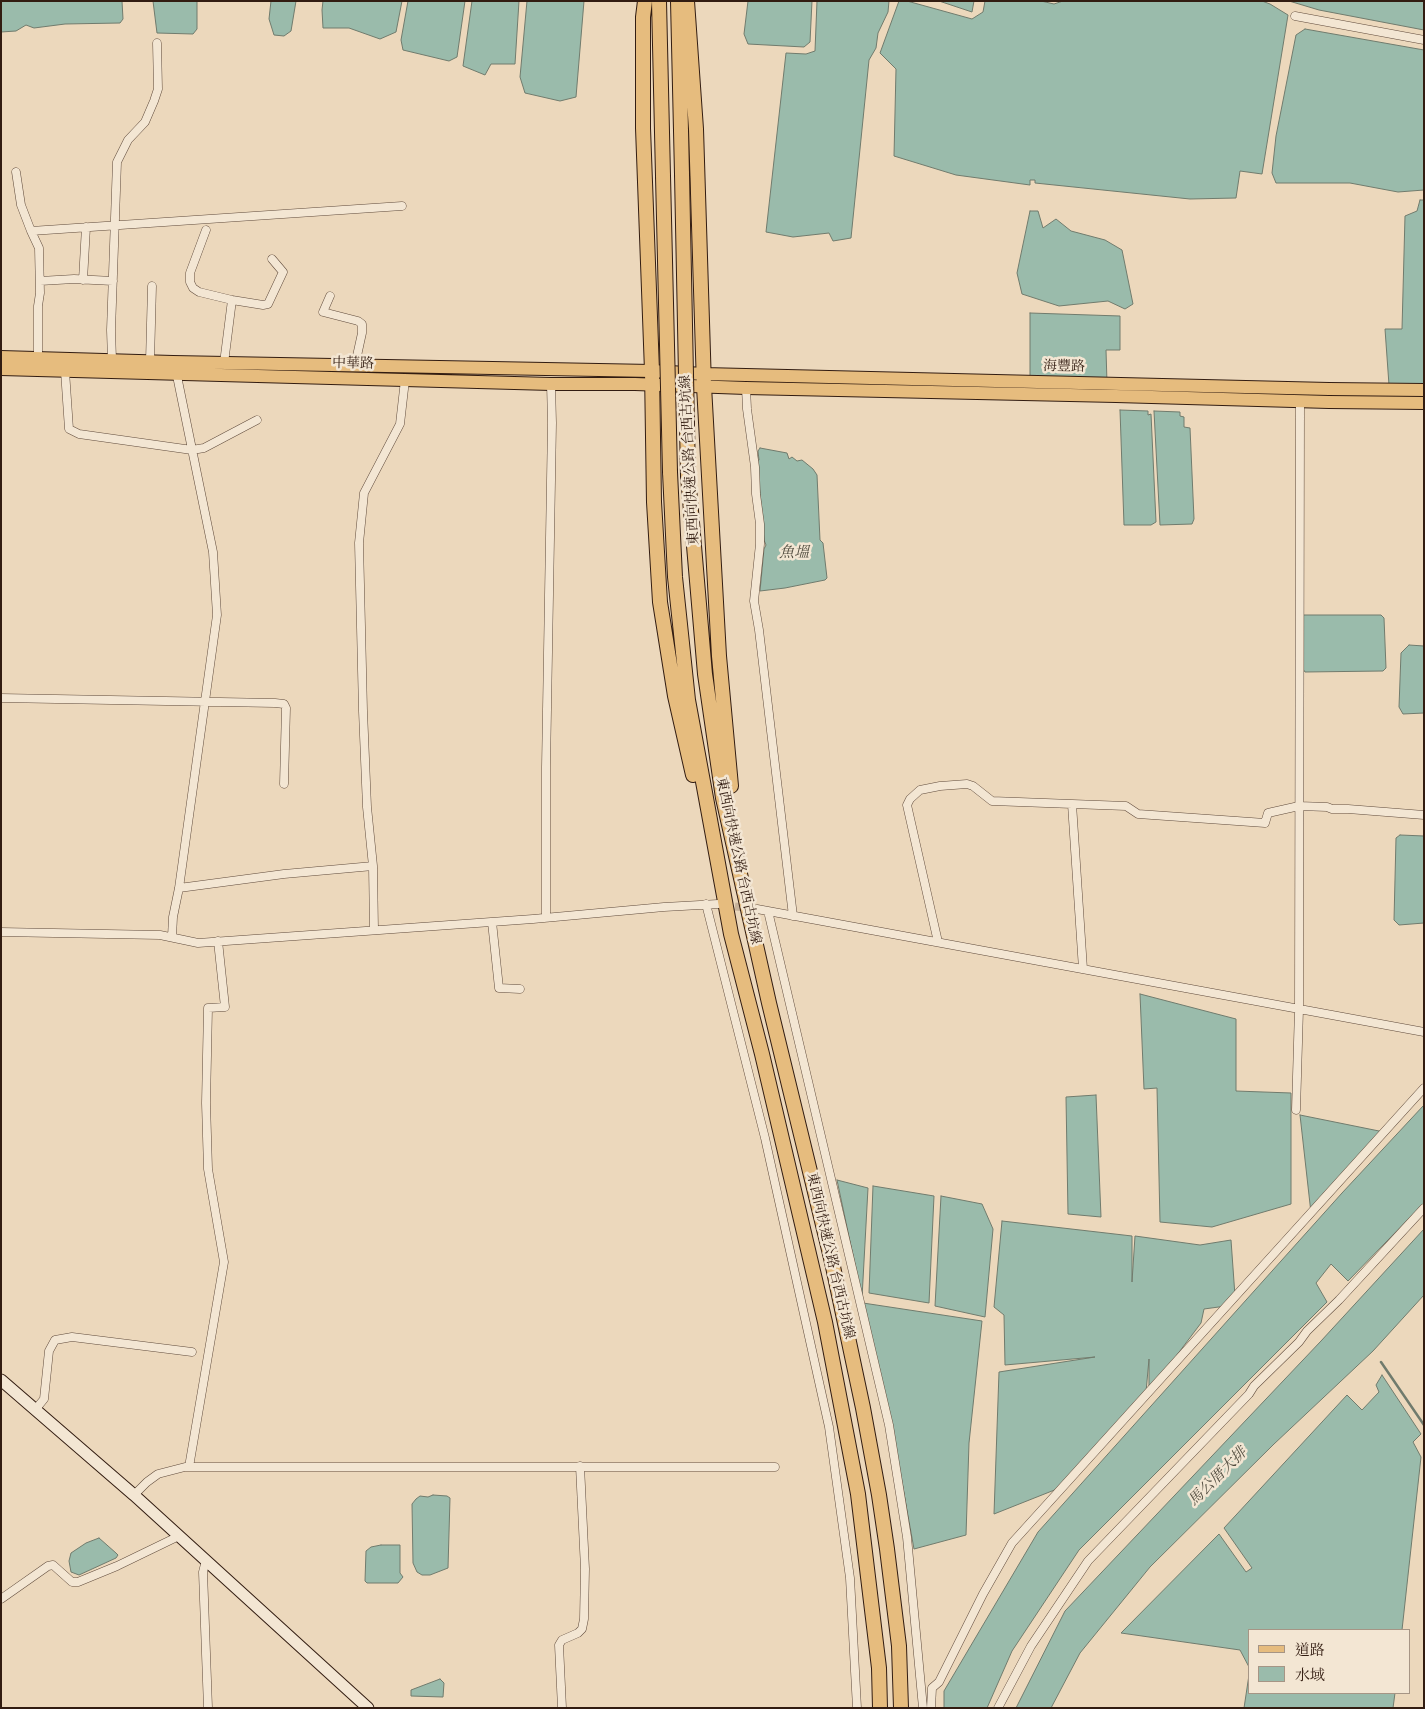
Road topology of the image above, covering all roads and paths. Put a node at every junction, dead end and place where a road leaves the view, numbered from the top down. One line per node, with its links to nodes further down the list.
1 (645, 1): 31 (highway)
2 (659, 1): 59 (highway, 東西向快速公路 台西古坑線, bridge)
3 (678, 1): 56 (highway, 東西向快速公路 台西古坑線, bridge)
4 (687, 1): 33 (highway)
5 (1295, 16): 6 (street)
6 (1424, 40)
7 (157, 43): 10 (street)
8 (16, 172): 13 (street)
9 (402, 206): 10 (street)
10 (114, 226): 11 (street); 17 (street)
11 (86, 227): 13 (street); 15 (street)
12 (206, 230): 20 (street)
13 (31, 231): 16 (street)
14 (272, 259): 20 (street)
15 (83, 280): 16 (street); 17 (street)
16 (40, 281): 22 (street)
17 (113, 281): 23 (street)
18 (152, 286): 24 (street)
19 (330, 296): 27 (street)
20 (232, 300): 26 (street)
21 (1, 357): 22 (main road, 中華路)
22 (38, 358): 23 (main road, 中華路)
23 (112, 360): 24 (main road, 中華路)
24 (150, 361): 25 (main road, 中華路)
25 (174, 362): 26 (main road, 中華路); 30 (street)
26 (224, 363): 27 (main road, 中華路)
27 (355, 366): 31 (main road, 中華路)
28 (1, 369): 29 (main road, 中華路)
29 (65, 371): 30 (main road, 中華路); 40 (street)
30 (176, 375): 32 (main road, 中華路); 40 (street)
31 (652, 378): 33 (main road, 中華路); 34 (main road, 中華路); 59 (highway)
32 (404, 380): 34 (main road, 中華路); 47 (street)
33 (704, 380): 35 (main road, 海豐路); 36 (main road, 海豐路); 56 (highway)
34 (551, 384): 54 (street)
35 (746, 388): 37 (main road, 海豐路); 53 (street)
36 (1424, 390)
37 (1300, 401): 38 (main road, 海豐路); 45 (street)
38 (1424, 403)
39 (257, 420): 40 (street)
40 (192, 450): 42 (street)
41 (1, 698): 42 (street)
42 (205, 701): 43 (street); 48 (street)
43 (284, 784)
44 (1072, 804): 45 (street); 62 (street); 63 (street)
45 (1298, 806): 46 (street); 65 (street)
46 (1424, 815)
47 (373, 866): 48 (street); 57 (street)
48 (179, 888): 60 (street)
49 (706, 904): 50 (street); 54 (street); 83 (street)
50 (718, 904)
51 (757, 909): 52 (street)
52 (768, 911): 53 (street); 86 (street)
53 (793, 916): 62 (street)
54 (546, 917): 55 (street)
55 (492, 922): 57 (street); 64 (street)
56 (752, 925): 85 (highway, 東西向快速公路 台西古坑線)
57 (374, 930): 61 (street)
58 (1, 932): 60 (street)
59 (731, 934): 84 (highway, 東西向快速公路 台西古坑線)
60 (172, 937): 61 (street)
61 (218, 941): 74 (street)
62 (938, 942): 63 (street)
63 (1083, 969): 65 (street)
64 (520, 989)
65 (1299, 1009): 66 (street); 68 (street)
66 (1424, 1032)
67 (1424, 1088): 87 (street)
68 (1296, 1110)
69 (1424, 1208): 88 (street)
70 (192, 1352): 72 (street)
71 (1, 1380): 72 (street)
72 (35, 1410): 76 (street)
73 (580, 1466): 74 (street); 75 (street); 82 (street)
74 (188, 1467): 76 (street)
75 (775, 1467)
76 (134, 1495): 77 (street)
77 (180, 1536): 78 (street); 79 (street)
78 (206, 1560): 80 (street); 81 (street)
79 (1, 1599)
80 (208, 1708)
81 (368, 1708)
82 (562, 1708)
83 (857, 1708)
84 (880, 1708)
85 (901, 1708)
86 (924, 1708)
87 (931, 1708)
88 (998, 1708)

